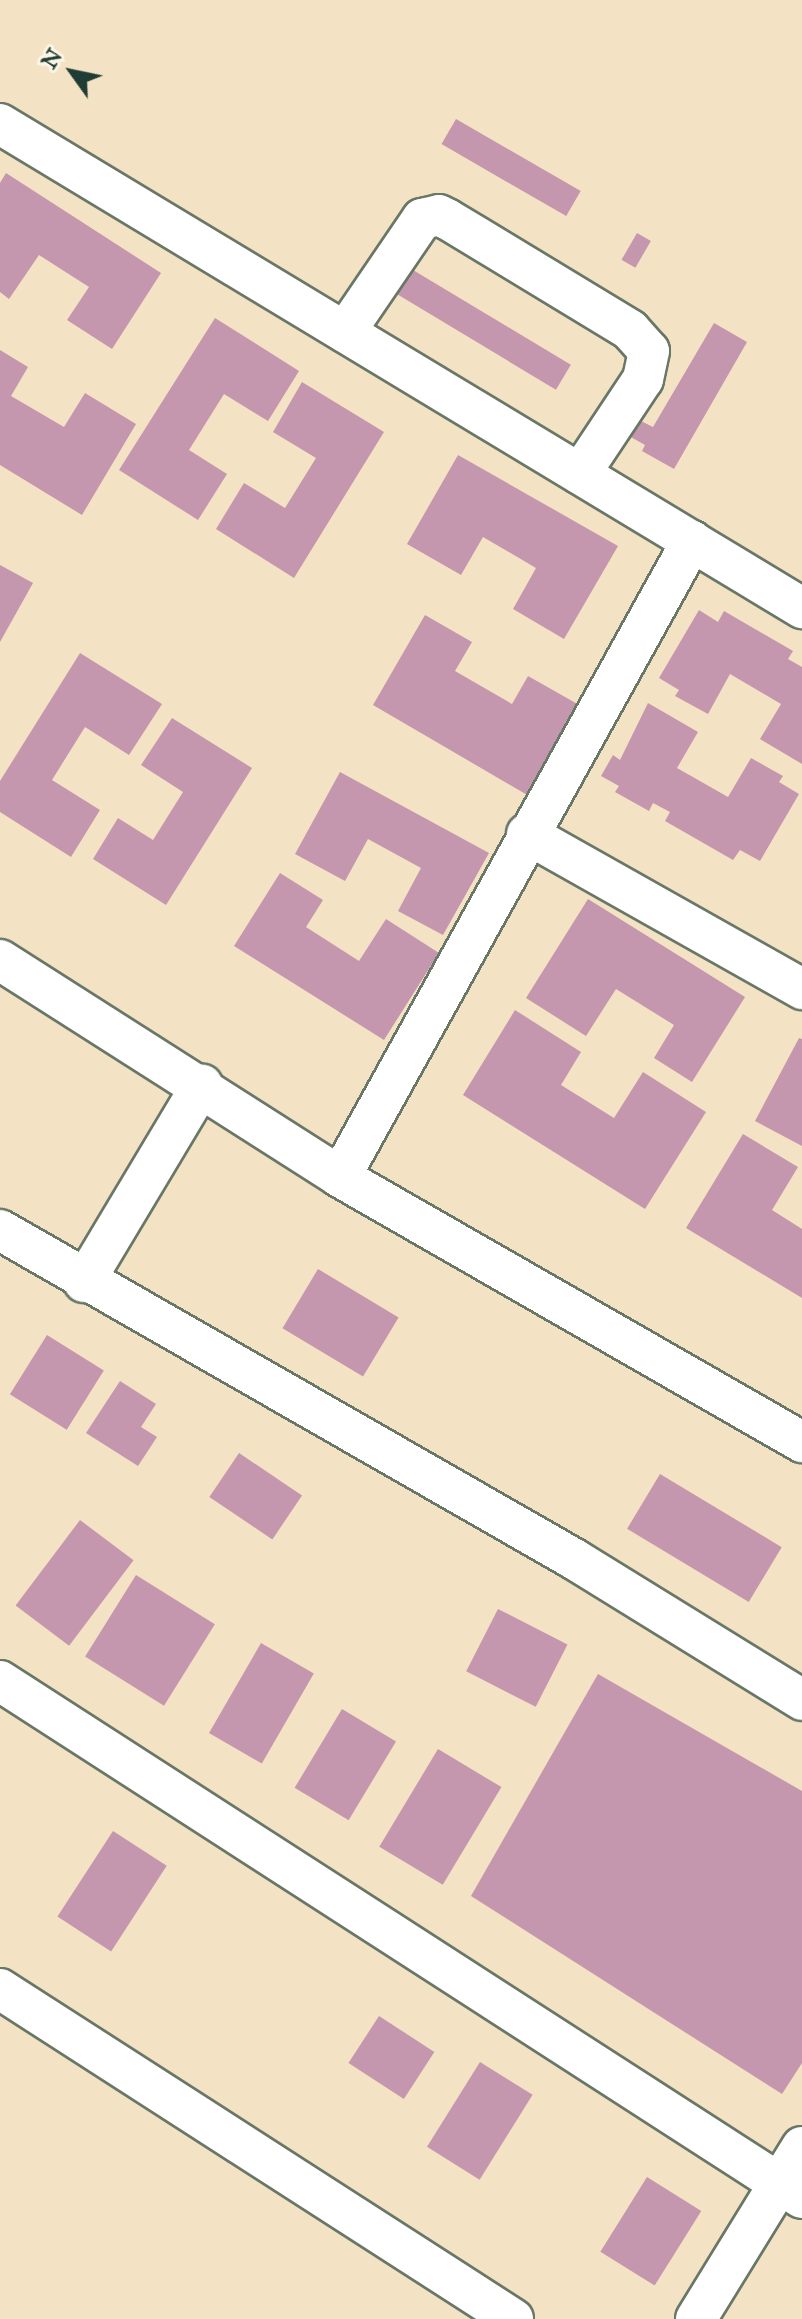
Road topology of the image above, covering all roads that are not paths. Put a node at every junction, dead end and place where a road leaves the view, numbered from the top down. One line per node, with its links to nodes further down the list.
1 (0, 124): 2 (street)
2 (345, 332): 3 (street); 3 (street)
3 (580, 474): 4 (street)
4 (692, 541): 5 (street); 6 (street)
5 (802, 608)
6 (527, 834): 8 (street); 10 (street)
7 (0, 960): 9 (street)
8 (802, 989)
9 (202, 1085): 10 (street); 12 (street)
10 (340, 1177): 13 (street)
11 (0, 1230): 12 (street)
12 (84, 1282): 15 (street)
13 (802, 1442)
14 (0, 1681): 18 (street)
15 (802, 1700)
16 (0, 1989): 19 (street)
17 (802, 2147): 18 (street)
18 (791, 2192): 20 (street)
19 (513, 2319)
20 (696, 2319)

